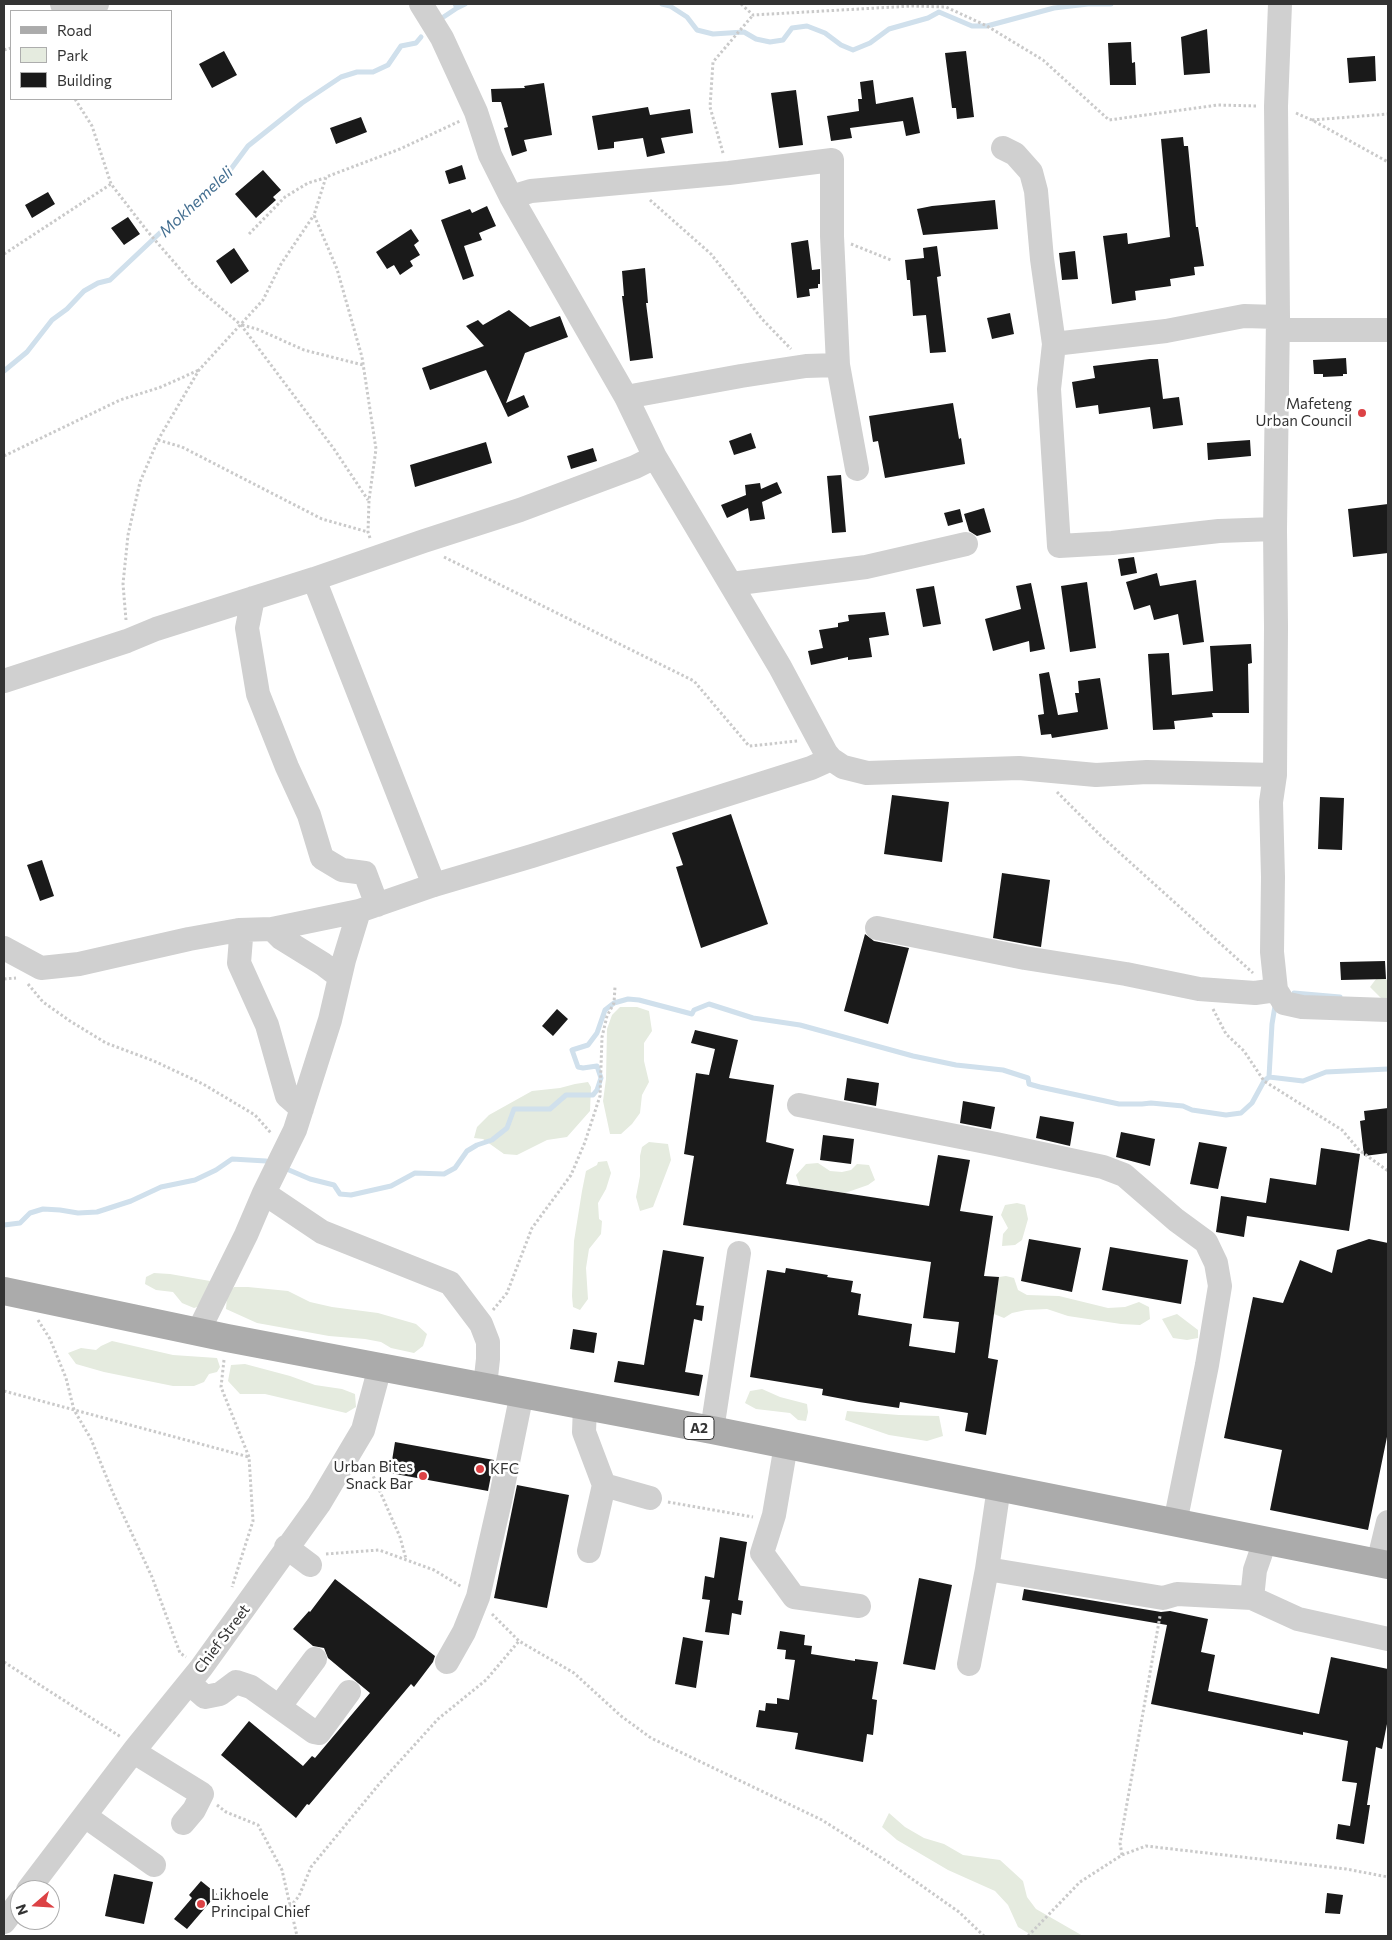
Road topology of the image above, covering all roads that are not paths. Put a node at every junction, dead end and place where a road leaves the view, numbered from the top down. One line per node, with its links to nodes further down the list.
1 (97, 4): 4 (street)
2 (421, 4): 6 (street)
3 (1280, 4): 7 (street)
4 (84, 10)
5 (1003, 148): 9 (street)
6 (511, 197): 10 (street); 11 (street)
7 (1278, 324): 8 (street); 9 (street); 14 (street)
8 (1388, 330)
9 (1054, 344): 14 (street)
10 (838, 365): 11 (street); 13 (street)
11 (626, 397): 12 (street)
12 (655, 457): 16 (street); 17 (street)
13 (857, 469)
14 (1275, 529): 21 (street)
15 (966, 544): 17 (street)
16 (314, 579): 18 (street); 22 (street)
17 (731, 584): 20 (street)
18 (254, 598): 19 (street); 23 (street)
19 (4, 681)
20 (828, 756): 21 (street); 22 (street)
21 (1275, 775): 29 (street)
22 (434, 885): 23 (street)
23 (368, 908): 25 (street); 28 (street)
24 (877, 928): 29 (street)
25 (272, 929): 26 (street); 28 (street)
26 (239, 930): 27 (street); 32 (street)
27 (4, 948)
28 (340, 977): 32 (street)
29 (1265, 992): 30 (street)
30 (1388, 1010)
31 (799, 1105): 47 (street)
32 (302, 1109): 33 (street)
33 (264, 1193): 36 (street); 38 (street)
34 (739, 1253): 41 (street)
35 (4, 1291): 36 (main road, A2)
36 (198, 1332): 37 (main road, A2)
37 (380, 1367): 38 (main road, A2); 49 (street, Chief Street)
38 (485, 1386): 39 (main road, A2)
39 (522, 1393): 40 (main road, A2); 58 (street)
40 (585, 1406): 41 (main road, A2); 43 (street)
41 (712, 1430): 42 (main road, A2)
42 (786, 1445): 44 (main road, A2); 55 (street)
43 (604, 1485): 45 (street); 50 (street)
44 (999, 1488): 47 (main road, A2); 53 (street)
45 (650, 1498)
46 (1388, 1522): 51 (street)
47 (1175, 1523): 48 (main road, A2)
48 (1265, 1541): 51 (main road, A2); 54 (street)
49 (286, 1547): 52 (street); 60 (street, Chief Street)
50 (589, 1551)
51 (1383, 1564)
52 (310, 1565)
53 (987, 1569): 54 (street); 59 (street)
54 (1252, 1598): 56 (street)
55 (859, 1606)
56 (1388, 1639)
57 (315, 1659): 62 (street)
58 (447, 1662)
59 (969, 1664)
60 (195, 1675): 62 (street); 63 (street, Chief Street)
61 (349, 1692): 62 (street)
62 (279, 1707)
63 (135, 1750): 64 (street, Chief Street); 65 (street)
64 (85, 1816): 66 (street); 67 (street, Chief Street)
65 (183, 1823)
66 (154, 1865)
67 (36, 1880)

